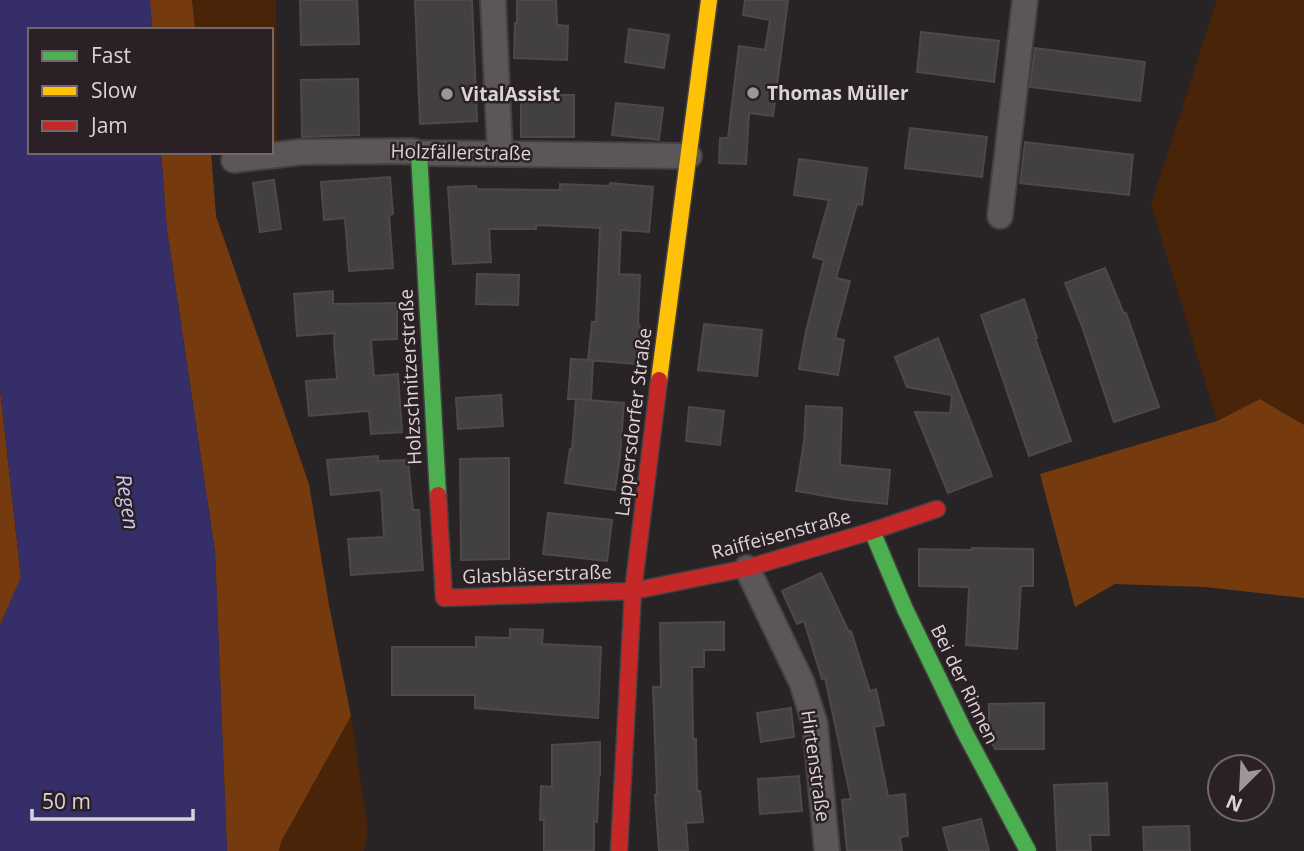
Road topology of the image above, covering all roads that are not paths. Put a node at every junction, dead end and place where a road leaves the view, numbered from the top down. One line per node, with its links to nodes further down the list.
1 (493, 0): 5 (street)
2 (709, 0): 6 (street, Lappersdorfer Straße)
3 (1025, 0): 8 (street)
4 (419, 153): 5 (street, Holzfällerstraße); 7 (street, Holzfällerstraße); 13 (street, Holzschnitzerstraße)
5 (500, 153): 6 (street, Holzfällerstraße)
6 (689, 156): 12 (street, Lappersdorfer Straße)
7 (234, 160)
8 (1000, 216)
9 (937, 509): 10 (street, Raiffeisenstraße)
10 (872, 531): 11 (street, Raiffeisenstraße); 16 (street, Bei der Rinnen)
11 (747, 568): 12 (street, Raiffeisenstraße); 15 (street, Hirtenstraße)
12 (633, 591): 13 (street, Glasbläserstraße); 14 (street, Lappersdorfer Straße)
13 (444, 598)
14 (619, 851)
15 (827, 851)
16 (1028, 851)

